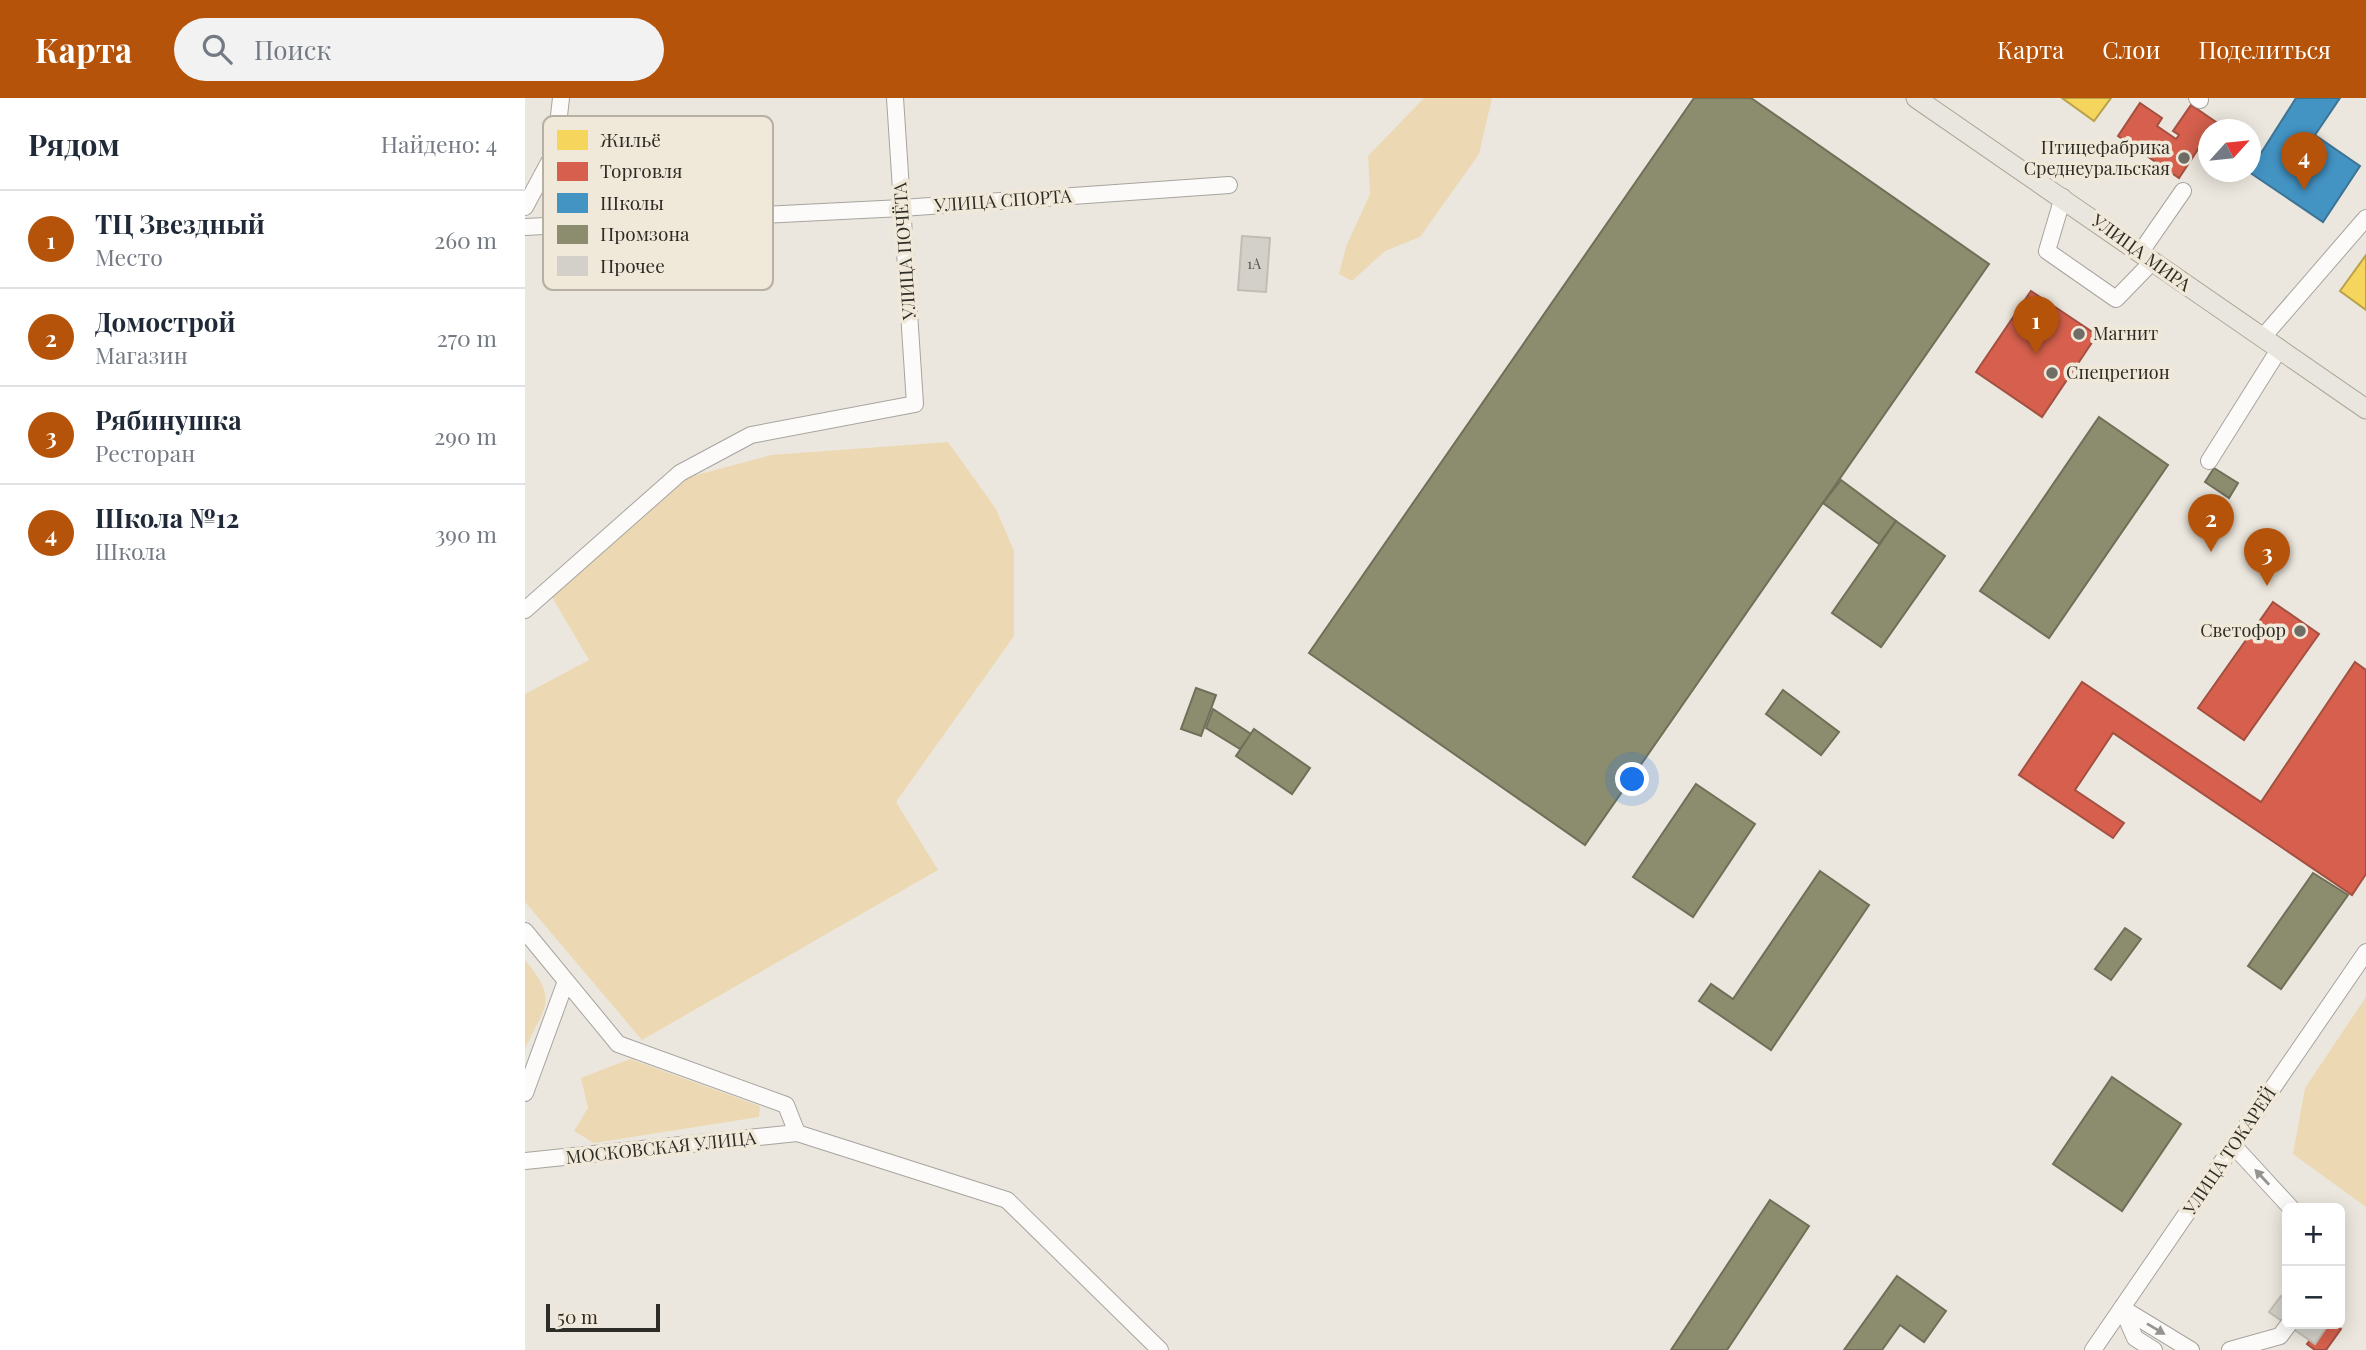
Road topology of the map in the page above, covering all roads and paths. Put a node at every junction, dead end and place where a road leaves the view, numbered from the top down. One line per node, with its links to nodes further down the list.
1 (561, 98): 4 (street)
2 (895, 98): 10 (street, УЛИЦА ПОЧЁТА)
3 (1916, 98): 8 (main road, УЛИЦА МИРА)
4 (559, 116)
5 (543, 173): 9 (street)
6 (1229, 185): 10 (street, УЛИЦА СПОРТА)
7 (2183, 191): 15 (street)
8 (2063, 197): 15 (main road, УЛИЦА МИРА); 15 (street)
9 (525, 207)
10 (902, 208): 11 (street, УЛИЦА СПОРТА); 19 (street, УЛИЦА ПОЧЁТА)
11 (773, 215)
12 (2366, 218): 16 (street)
13 (543, 226): 14 (street, УЛИЦА СПОРТА)
14 (525, 227)
15 (2145, 258): 16 (main road, УЛИЦА МИРА)
16 (2271, 343): 17 (main road, УЛИЦА МИРА); 18 (street)
17 (2366, 410)
18 (2209, 461)
19 (525, 610)
20 (525, 931): 22 (street)
21 (2366, 952): 25 (street, УЛИЦА ТОКАРЕЙ)
22 (566, 981): 23 (street); 24 (street)
23 (525, 1093)
24 (797, 1133): 26 (street, МОСКОВСКАЯ УЛИЦА); 30 (street)
25 (2233, 1145): 27 (street, one-way to 25); 28 (street, УЛИЦА ТОКАРЕЙ)
26 (525, 1161)
27 (2286, 1203)
28 (2122, 1308): 31 (street, УЛИЦА ТОКАРЕЙ); 32 (street); 33 (street, one-way to 33)
29 (2285, 1329): 34 (street)
30 (1160, 1350)
31 (2093, 1350)
32 (2154, 1350)
33 (2191, 1350)
34 (2230, 1350)

